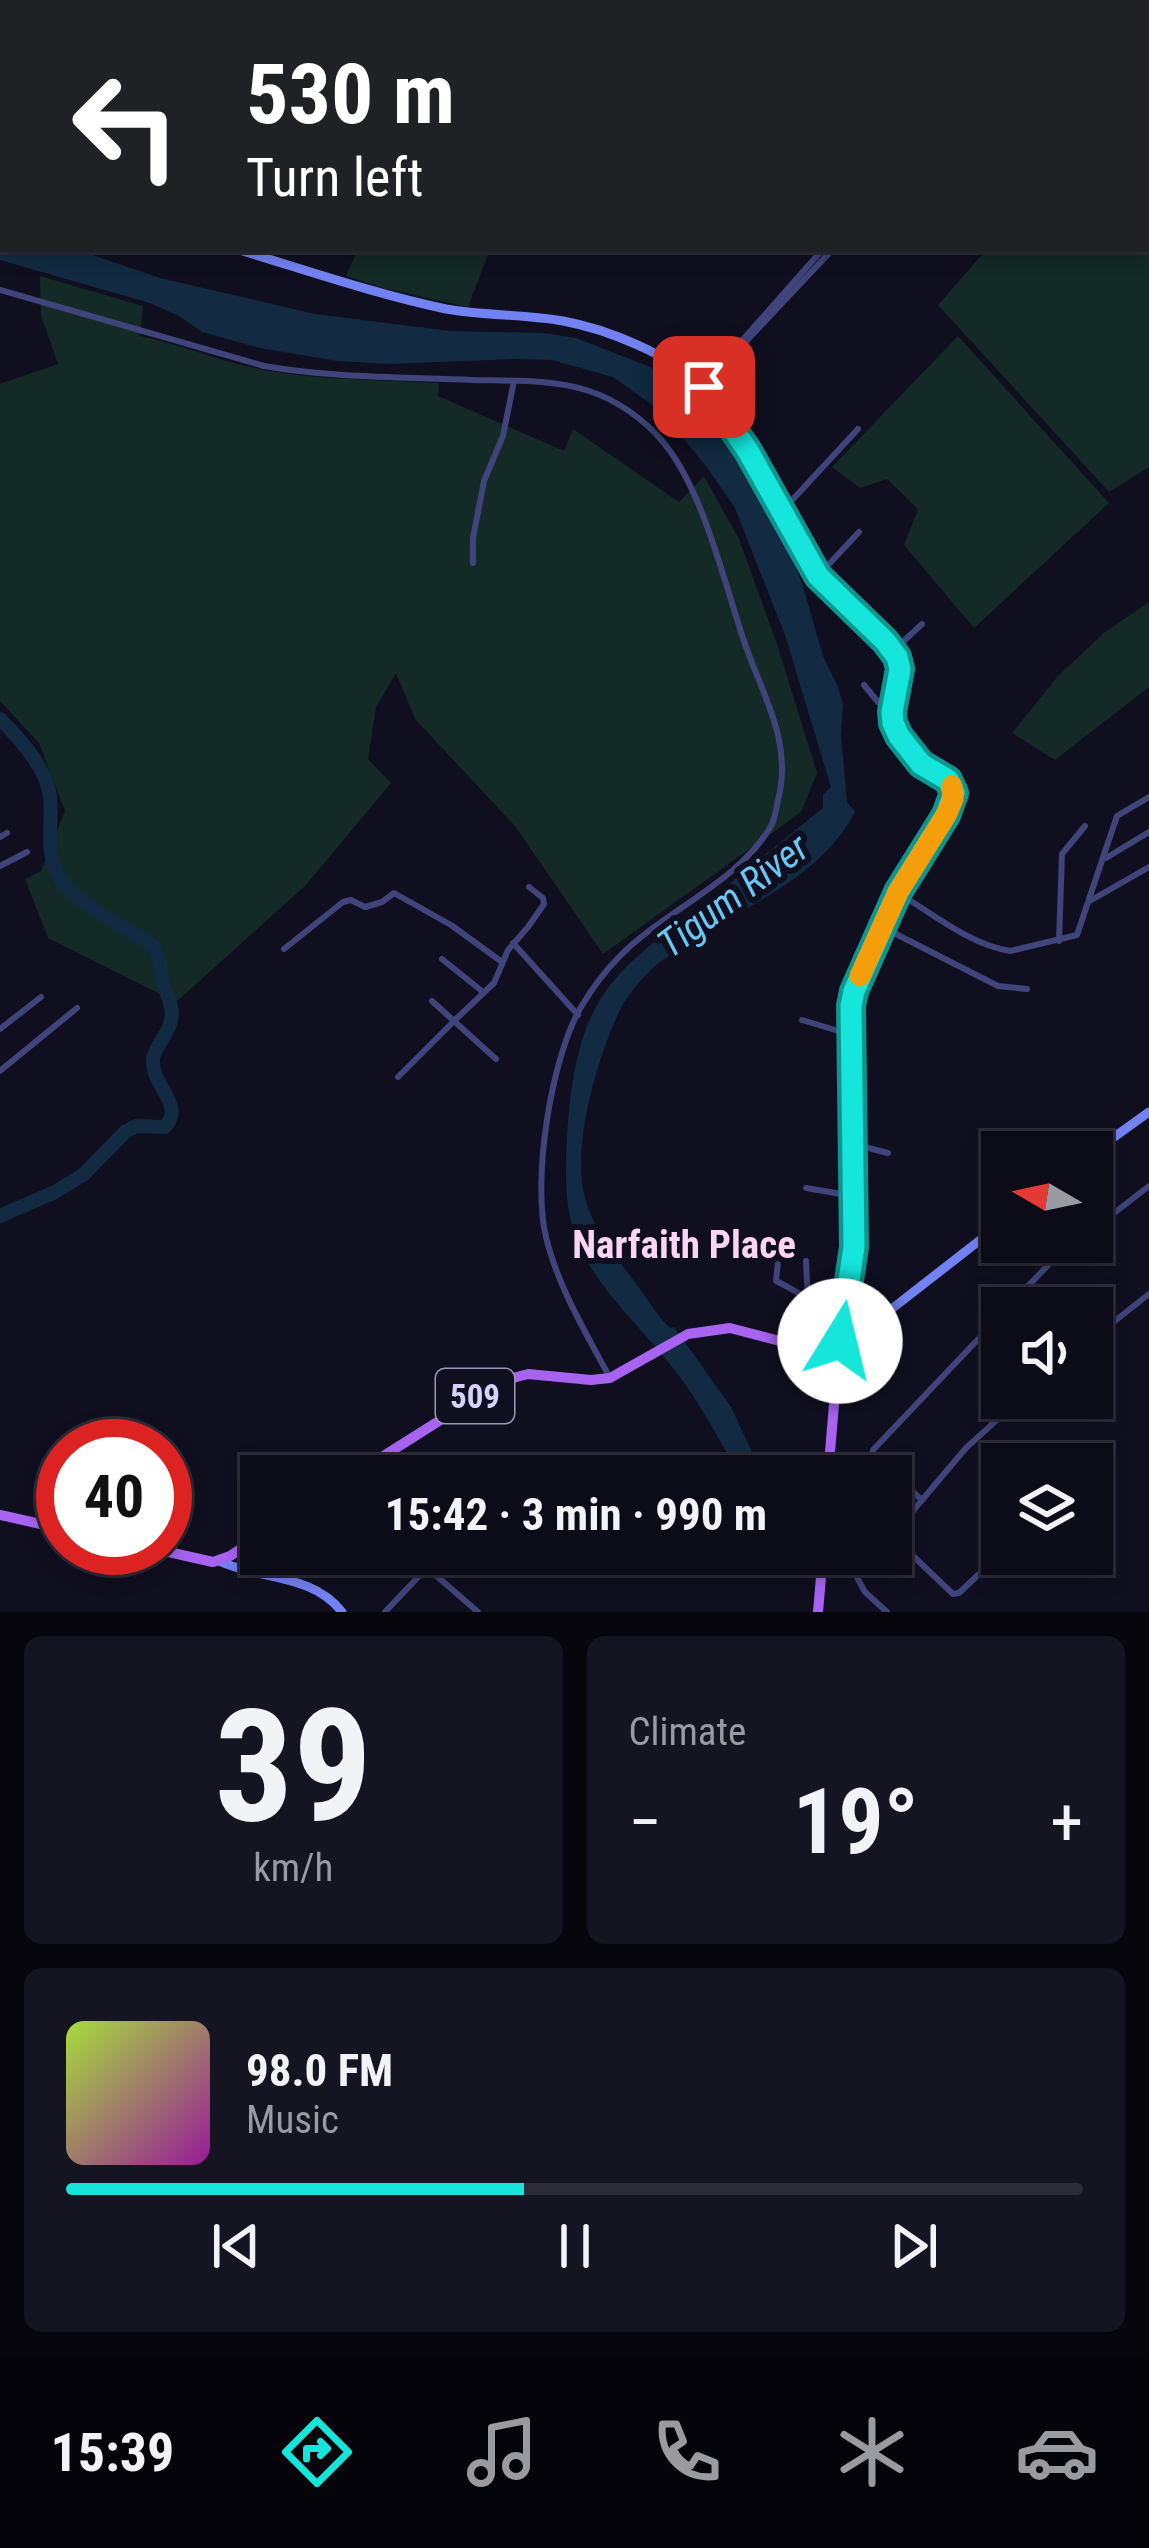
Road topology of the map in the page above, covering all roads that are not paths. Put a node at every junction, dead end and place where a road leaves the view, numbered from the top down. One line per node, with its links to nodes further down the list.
1 (246, 252): 6 (street)
2 (820, 252): 6 (street)
3 (830, 252): 6 (street)
4 (0, 290): 5 (street)
5 (514, 381): 10 (street); 37 (street)
6 (708, 383): 8 (street)
7 (858, 429): 8 (street)
8 (783, 510): 11 (street)
9 (859, 532): 11 (street)
10 (473, 563)
11 (818, 576): 13 (street)
12 (922, 625): 13 (street)
13 (893, 652): 15 (street)
14 (865, 685): 15 (street)
15 (892, 712): 24 (street)
16 (1149, 797): 20 (street)
17 (1085, 826): 27 (street)
18 (1149, 832): 20 (street)
19 (27, 852): 21 (street)
20 (1103, 859): 25 (street)
21 (0, 866)
22 (1148, 871): 25 (street)
23 (529, 886): 28 (street)
24 (898, 892): 26 (street); 27 (street)
25 (1088, 902): 27 (street)
26 (881, 926): 32 (street); 41 (street)
27 (1059, 941)
28 (513, 943): 31 (street); 37 (street)
29 (284, 949): 31 (street)
30 (442, 959): 33 (street)
31 (502, 962): 33 (street)
32 (1027, 989)
33 (483, 992): 39 (street)
34 (41, 997): 40 (street)
35 (432, 1001): 39 (street)
36 (77, 1009): 43 (street)
37 (578, 1015): 65 (street)
38 (802, 1020): 41 (street)
39 (454, 1021): 42 (street); 44 (street)
40 (0, 1030)
41 (852, 1035): 47 (street)
42 (496, 1059)
43 (0, 1071)
44 (398, 1077)
45 (1149, 1112): 46 (street)
46 (1113, 1138)
47 (853, 1144): 48 (street); 51 (street)
48 (888, 1153)
49 (1149, 1186): 52 (street)
50 (806, 1188): 51 (street)
51 (854, 1196): 61 (street)
52 (1113, 1214)
53 (981, 1239): 63 (street)
54 (778, 1262): 59 (street)
55 (806, 1262): 59 (street)
56 (1050, 1263): 57 (street)
57 (1028, 1287)
58 (1149, 1294): 60 (street)
59 (808, 1300): 61 (street)
60 (1113, 1322)
61 (843, 1323): 63 (street); 64 (street)
62 (981, 1336): 69 (street)
63 (858, 1340): 64 (street)
64 (838, 1356): 65 (main road); 68 (main road)
65 (613, 1376): 67 (main road, 509)
66 (997, 1419): 69 (street)
67 (385, 1455)
68 (831, 1455)
69 (922, 1500): 70 (street)
70 (912, 1511)
71 (0, 1514): 72 (main road)
72 (36, 1522)
73 (240, 1548): 76 (main road)
74 (912, 1555): 77 (street)
75 (192, 1557): 76 (main road)
76 (219, 1561): 80 (street)
77 (979, 1574)
78 (821, 1575): 83 (main road)
79 (856, 1575): 84 (street)
80 (342, 1612)
81 (386, 1612): 82 (street)
82 (478, 1612)
83 (818, 1612)
84 (887, 1612)

